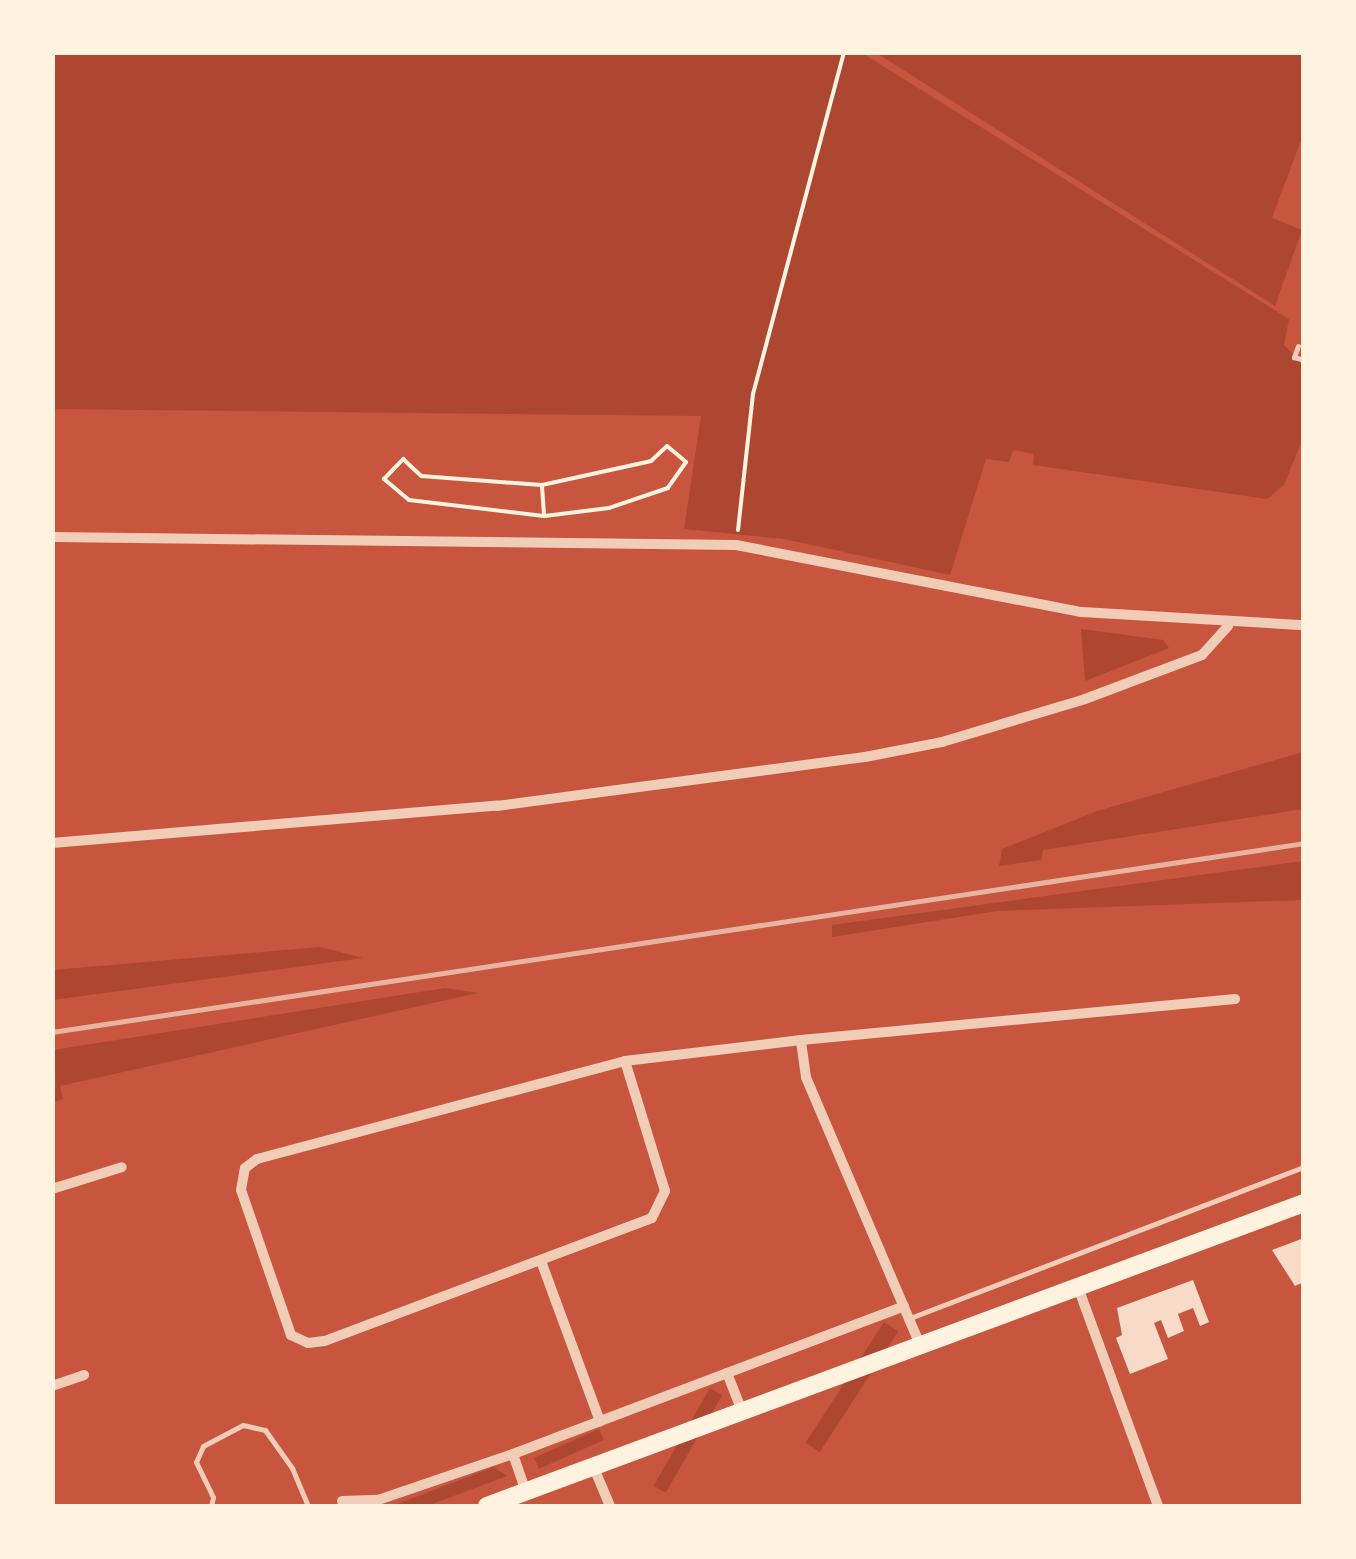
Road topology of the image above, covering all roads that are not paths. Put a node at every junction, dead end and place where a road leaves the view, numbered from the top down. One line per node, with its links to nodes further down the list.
1 (1298, 346): 2 (lane)
2 (1304, 360)
3 (52, 537): 5 (street)
4 (1304, 625): 5 (street)
5 (1228, 626): 6 (street)
6 (52, 843)
7 (1235, 999): 8 (street)
8 (801, 1040): 9 (street); 16 (street)
9 (625, 1061): 14 (street); 14 (street)
10 (122, 1166): 12 (street)
11 (1304, 1167): 17 (lane)
12 (52, 1189)
13 (1304, 1203): 15 (main road)
14 (541, 1261): 23 (street)
15 (1079, 1290): 18 (main road); 32 (street)
16 (904, 1306): 17 (street); 19 (street)
17 (909, 1318): 18 (street)
18 (921, 1348): 22 (main road)
19 (726, 1373): 22 (street); 23 (street)
20 (84, 1376): 21 (street)
21 (52, 1386)
22 (742, 1412): 25 (main road)
23 (600, 1421): 24 (street)
24 (512, 1454): 26 (street); 27 (street)
25 (594, 1468): 26 (main road); 31 (street)
26 (526, 1492): 30 (main road)
27 (342, 1501)
28 (211, 1506): 29 (lane)
29 (308, 1506)
30 (487, 1506)
31 (610, 1506)
32 (1158, 1506)

